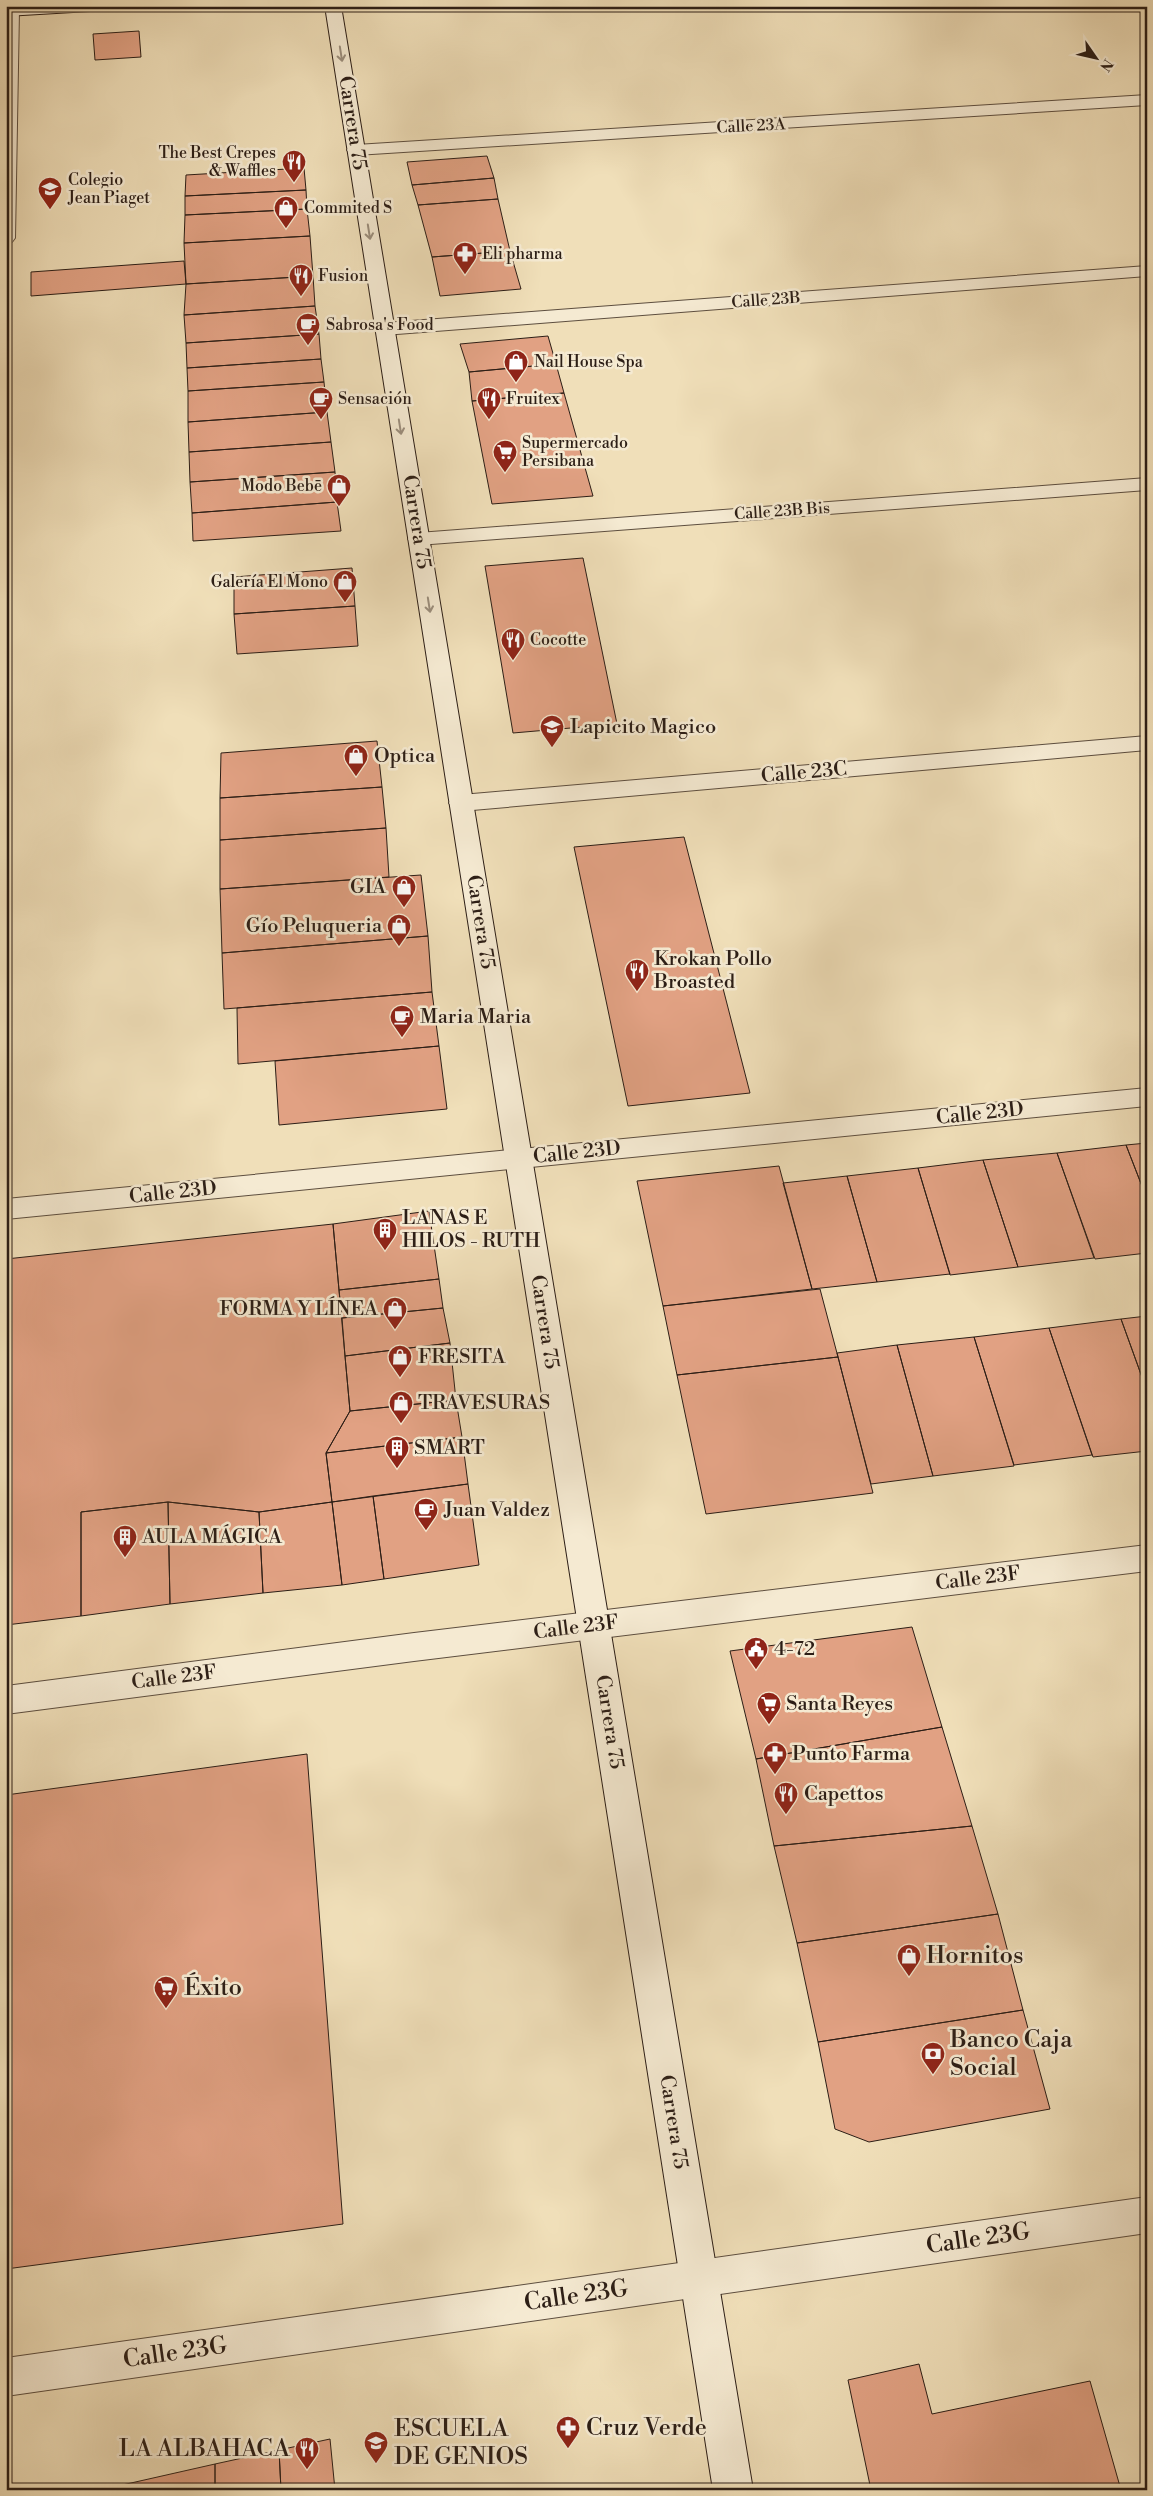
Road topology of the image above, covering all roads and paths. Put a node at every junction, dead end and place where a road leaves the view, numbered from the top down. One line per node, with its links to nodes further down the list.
1 (90, 6): 3 (street)
2 (333, 6): 5 (street, Carrera 75, one-way to 5)
3 (9, 11): 6 (street)
4 (1147, 100): 5 (street, Calle 23A)
5 (356, 150): 8 (street, Carrera 75, one-way to 8)
6 (6, 238)
7 (1147, 271): 8 (street, Calle 23B)
8 (384, 329): 10 (street, Carrera 75, one-way to 10)
9 (1147, 484): 10 (street, Calle 23B Bis)
10 (418, 539): 12 (street, Carrera 75, one-way to 12)
11 (1147, 743): 12 (street, Calle 23C)
12 (461, 803): 14 (street, Carrera 75)
13 (1147, 1097): 14 (street, Calle 23D)
14 (518, 1159): 15 (street, Calle 23D); 17 (street, Carrera 75)
15 (6, 1209)
16 (1147, 1558): 17 (street, Calle 23F)
17 (593, 1626): 18 (street, Calle 23F); 20 (street, Carrera 75)
18 (6, 1700)
19 (1147, 2215): 20 (street, Calle 23G)
20 (699, 2280): 21 (street, Calle 23G); 22 (street, Carrera 75)
21 (6, 2377)
22 (733, 2490)

